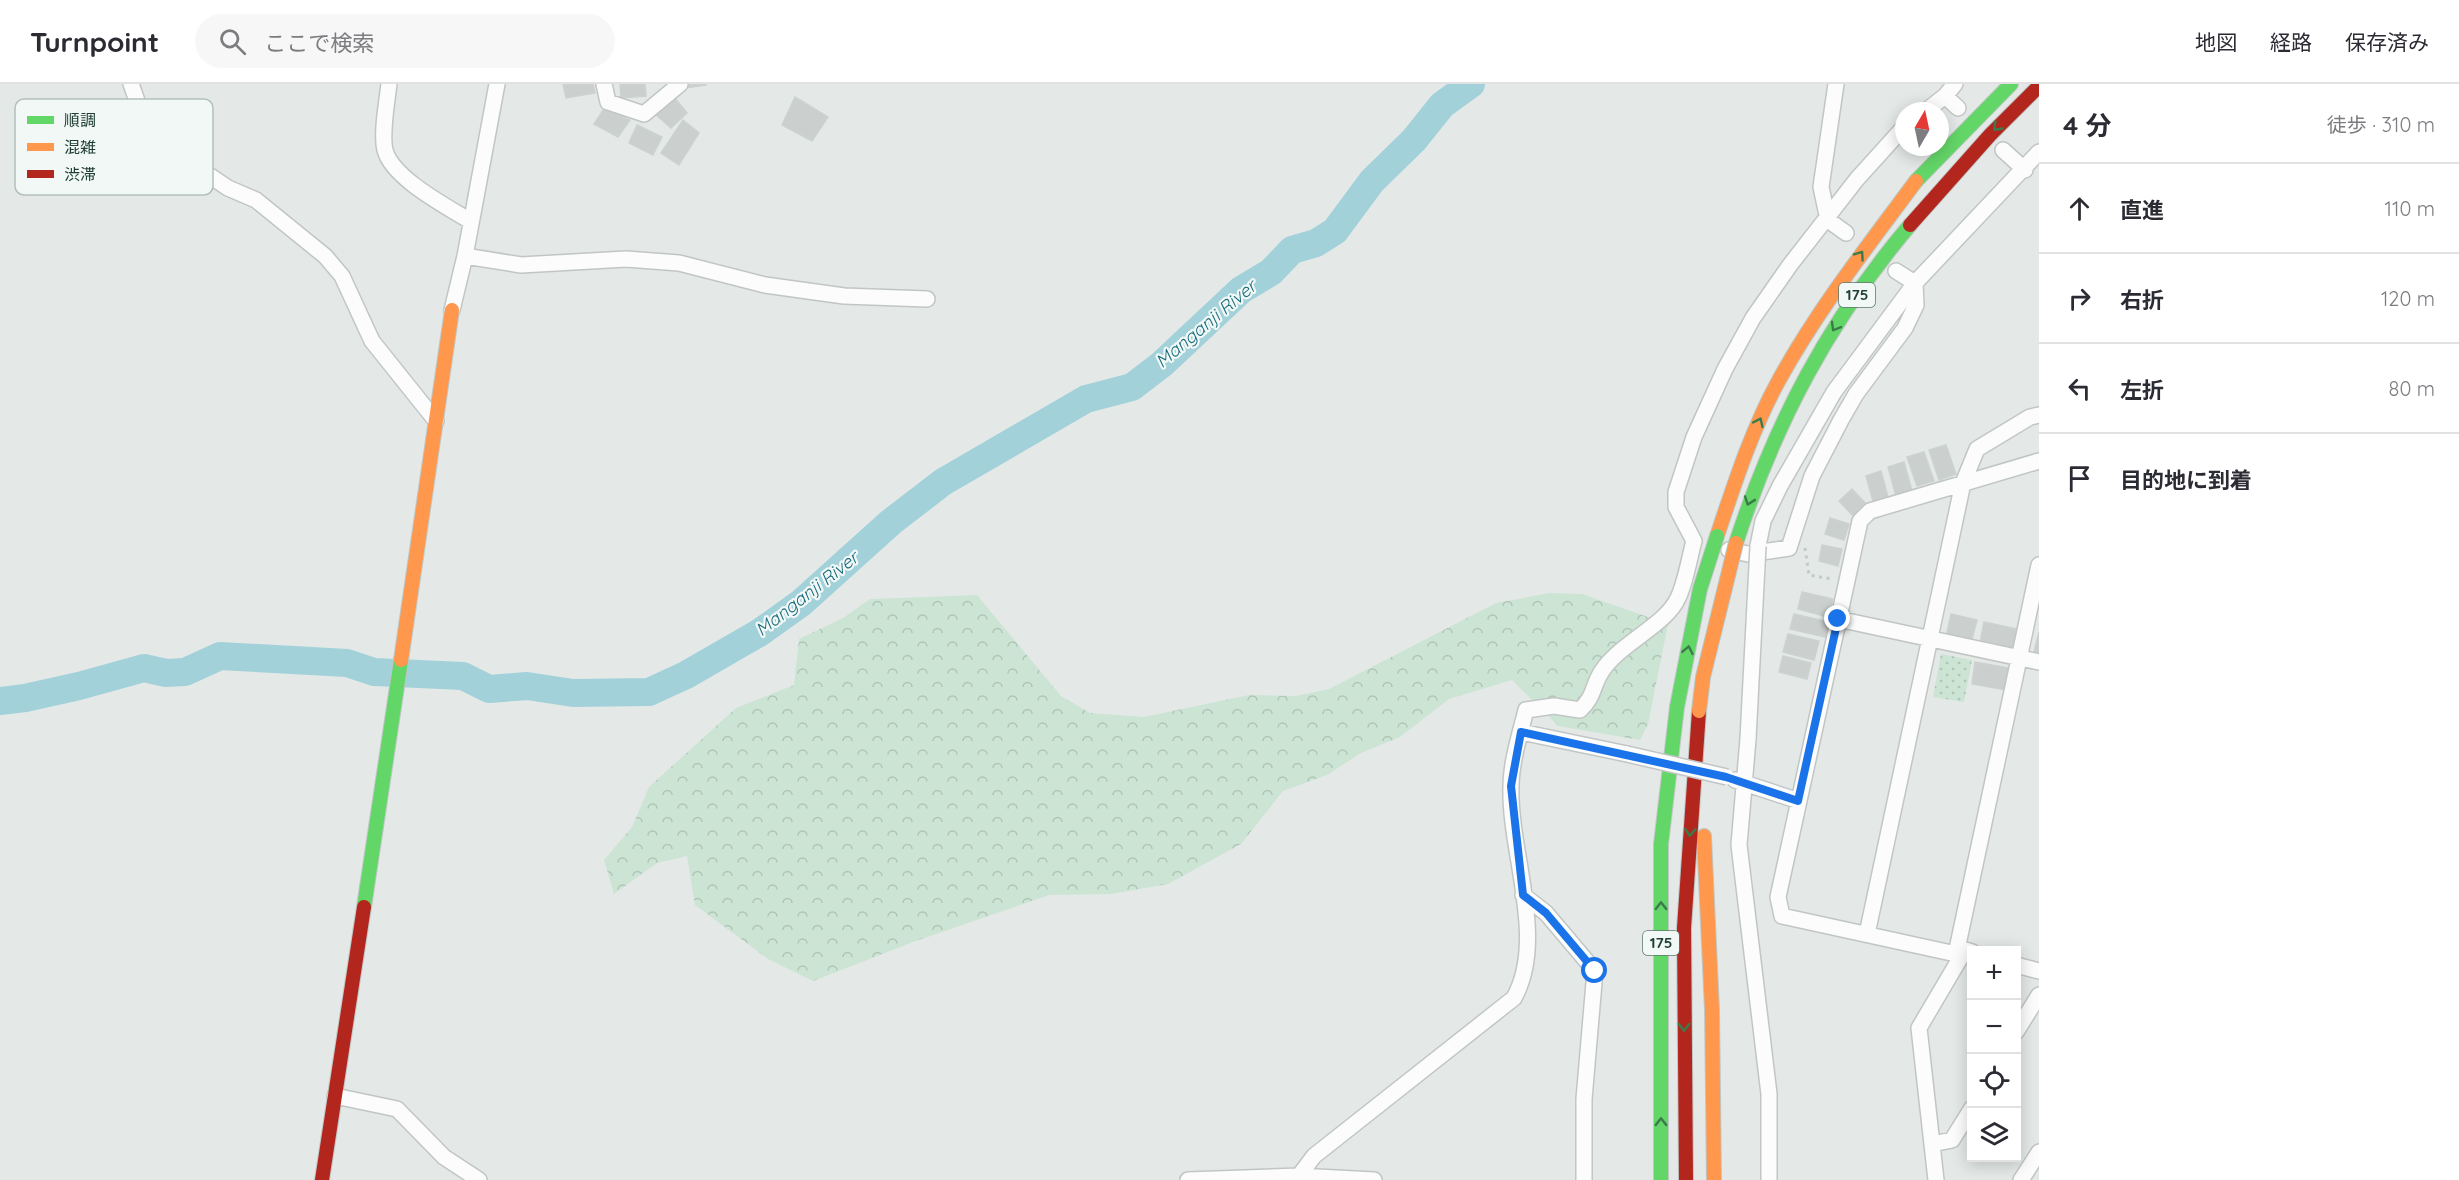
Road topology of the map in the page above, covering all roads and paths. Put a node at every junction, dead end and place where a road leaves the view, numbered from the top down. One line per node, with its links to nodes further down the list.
1 (131, 84): 10 (street)
2 (388, 84): 18 (street)
3 (497, 84): 18 (street)
4 (604, 84): 5 (street)
5 (680, 84)
6 (1836, 84): 19 (street)
7 (2011, 84): 41 (main road, 175, one-way to 7, bridge)
8 (2039, 86): 39 (main road, 175, one-way to 39, bridge)
9 (1950, 90): 11 (street); 12 (street)
10 (136, 99)
11 (1936, 102)
12 (1958, 108)
13 (1895, 137): 19 (street)
14 (2003, 150): 16 (street)
15 (2039, 153): 16 (street)
16 (2025, 170): 23 (street)
17 (213, 178): 27 (street)
18 (470, 220): 21 (street)
19 (1828, 220): 20 (street); 30 (street)
20 (1845, 233)
21 (465, 256): 24 (street); 25 (street)
22 (1896, 271): 23 (street)
23 (1915, 283): 30 (street); 40 (street, bridge)
24 (927, 299)
25 (452, 310): 27 (main road)
26 (2039, 415): 29 (street)
27 (436, 421): 51 (main road)
28 (2039, 461): 29 (street)
29 (1963, 483): 33 (street); 35 (street)
30 (1694, 541): 38 (street)
31 (2039, 565): 36 (street)
32 (1809, 574): 33 (path)
33 (1846, 581): 34 (street)
34 (1838, 619): 35 (street); 42 (street)
35 (1930, 640): 36 (street); 44 (street)
36 (2019, 658): 37 (street); 45 (street)
37 (2039, 662)
38 (1521, 732): 40 (street, bridge); 43 (street)
39 (1695, 746): 62 (main road, 175, one-way to 62); 63 (main road)
40 (1744, 782): 42 (street); 64 (street)
41 (1666, 791): 50 (main road); 61 (main road, 175, one-way to 41)
42 (1798, 801): 44 (street)
43 (1523, 895): 55 (street); 60 (street)
44 (1867, 934): 45 (street)
45 (1964, 952): 53 (street)
46 (2021, 966): 47 (street)
47 (2039, 971)
48 (2039, 995): 49 (street)
49 (2021, 1024)
50 (1647, 1061)
51 (335, 1096): 56 (main road); 57 (street)
52 (1967, 1115): 53 (street)
53 (1932, 1144): 65 (street)
54 (2039, 1152): 66 (street)
55 (1297, 1178): 58 (street); 59 (street)
56 (322, 1180)
57 (479, 1180)
58 (1188, 1180)
59 (1374, 1180)
60 (1584, 1180)
61 (1661, 1180)
62 (1686, 1180)
63 (1714, 1180)
64 (1769, 1180)
65 (1936, 1180)
66 (2022, 1180)

